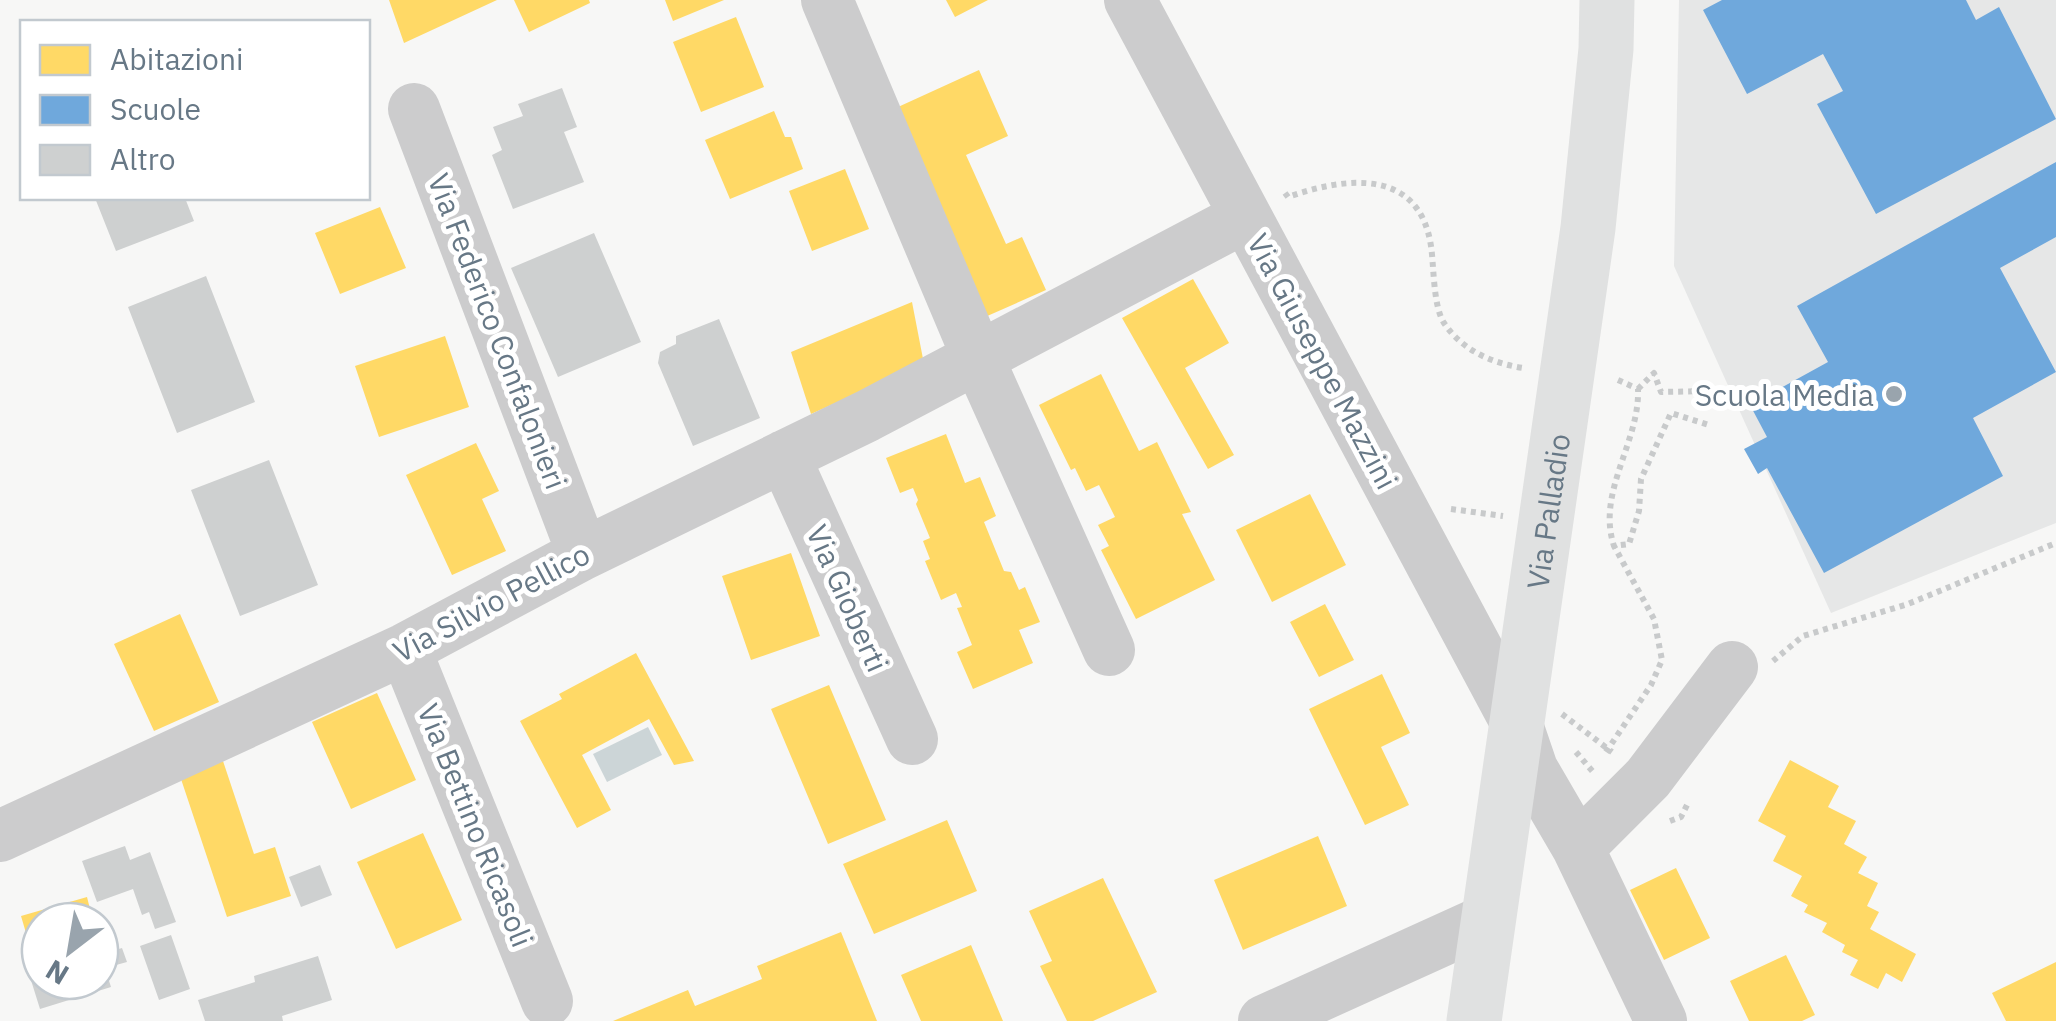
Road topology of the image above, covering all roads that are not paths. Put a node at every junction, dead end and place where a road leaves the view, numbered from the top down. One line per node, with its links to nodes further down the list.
1 (826, 0): 6 (street)
2 (1130, 0): 5 (street, Via Giuseppe Mazzini)
3 (1607, 0): 12 (main road, Via Palladio)
4 (414, 109): 8 (street, Via Federico Confalonieri)
5 (1261, 199): 6 (street, Via Silvio Pellico); 12 (street, Via Giuseppe Mazzini)
6 (978, 358): 7 (street, Via Silvio Pellico); 10 (street)
7 (784, 456): 8 (street, Via Silvio Pellico); 13 (street, Via Gioberti)
8 (583, 554): 9 (street, Via Silvio Pellico)
9 (405, 648): 14 (street, Via Silvio Pellico); 17 (street, Via Bettino Ricasoli)
10 (1109, 650)
11 (1752, 664): 15 (street)
12 (1536, 720): 15 (street, Via Giuseppe Mazzini); 16 (main road, Via Palladio)
13 (912, 739)
14 (0, 836)
15 (1578, 848): 20 (street, Via Giuseppe Mazzini)
16 (1490, 919): 18 (street); 19 (main road, Via Palladio)
17 (547, 1001)
18 (1264, 1021)
19 (1474, 1021)
20 (1661, 1021)

